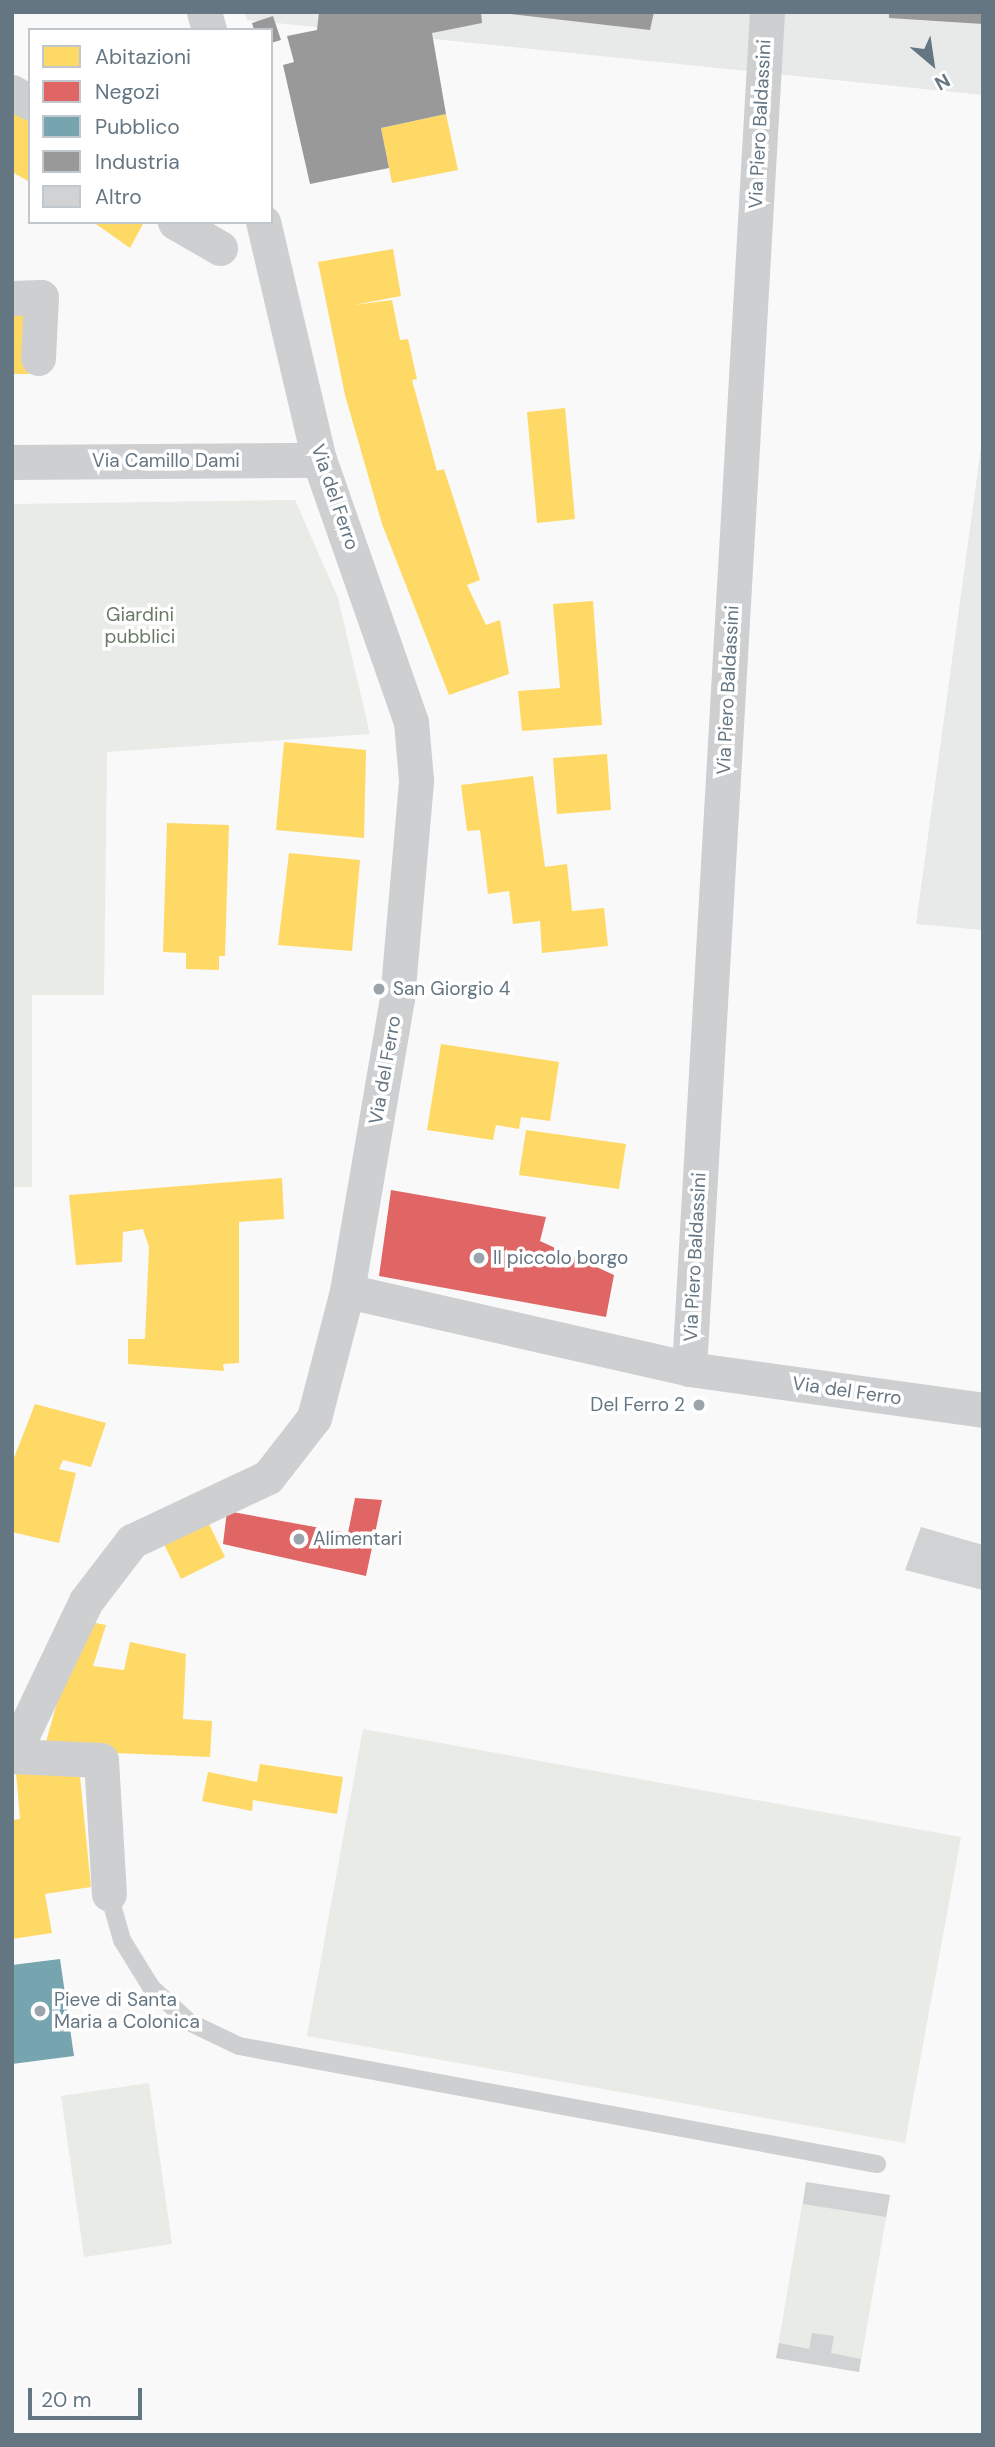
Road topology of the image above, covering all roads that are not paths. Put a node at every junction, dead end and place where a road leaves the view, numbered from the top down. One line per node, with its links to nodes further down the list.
1 (767, 12): 12 (street, Via Piero Baldassini)
2 (12, 92): 3 (street)
3 (28, 102)
4 (178, 224): 6 (street)
5 (262, 224): 9 (street, Via del Ferro)
6 (219, 248)
7 (12, 298): 8 (street)
8 (38, 358)
9 (319, 460): 10 (street, Via Camillo Dami); 11 (street, Via del Ferro)
10 (12, 462)
11 (347, 1291): 12 (street, Via del Ferro); 14 (street)
12 (688, 1369): 13 (street, Via del Ferro)
13 (983, 1410)
14 (12, 1743)
15 (12, 1756): 16 (street)
16 (109, 1894): 17 (lane)
17 (877, 2164)

